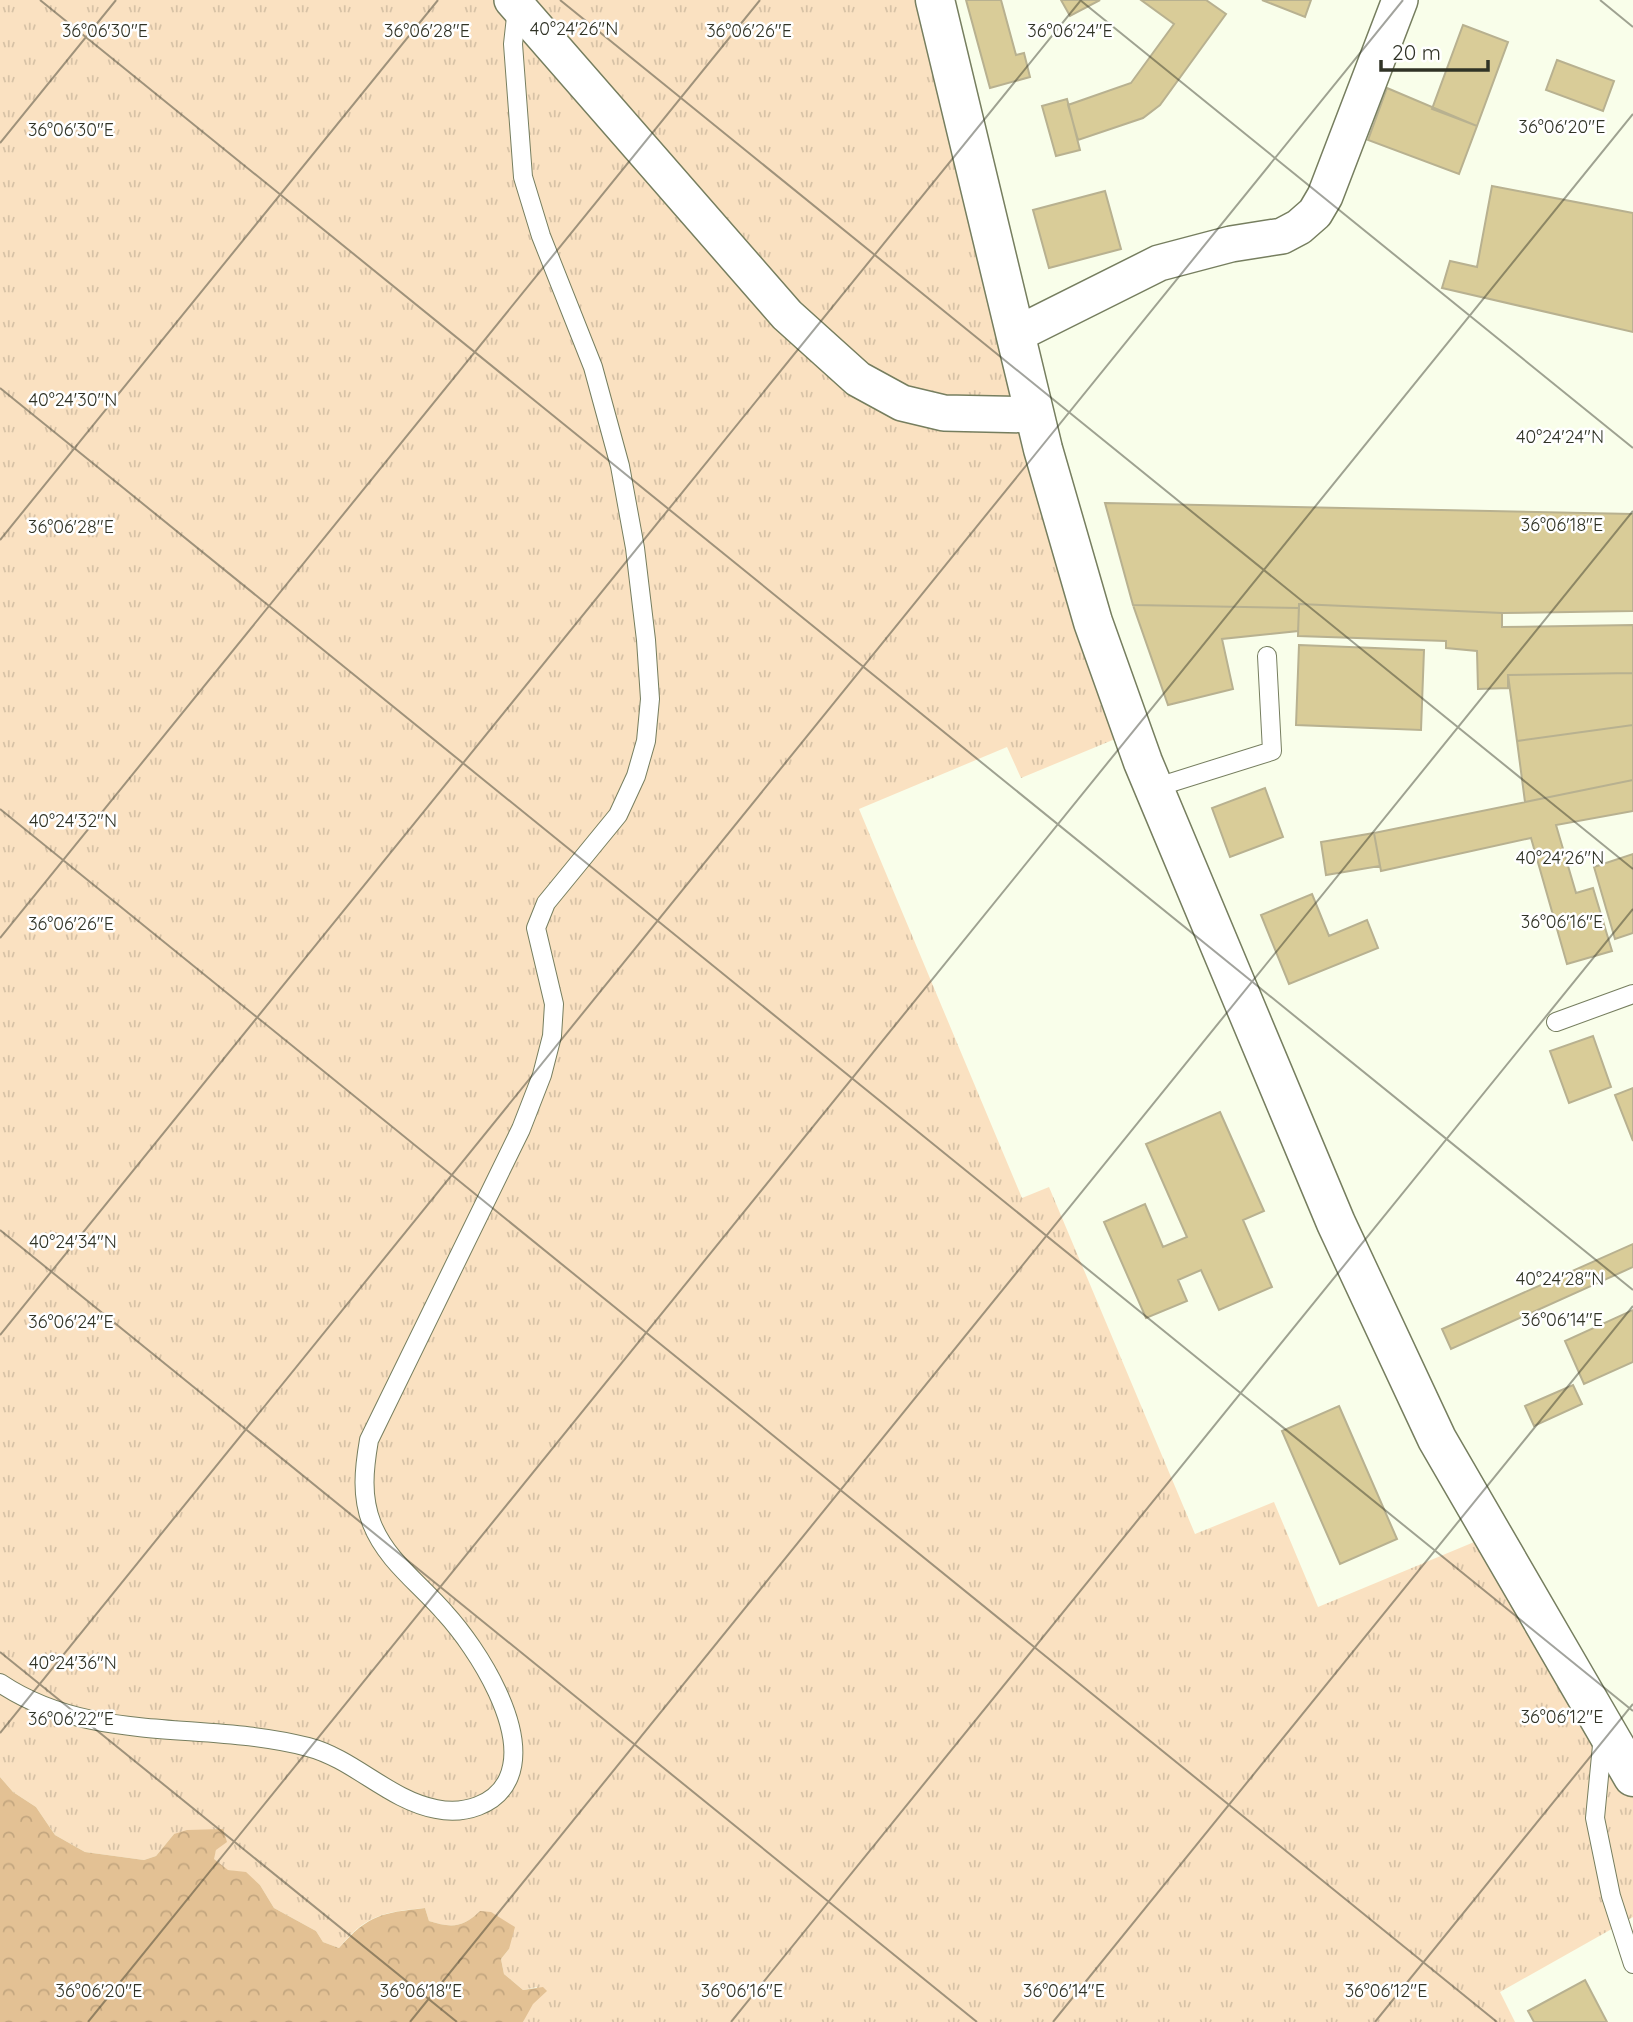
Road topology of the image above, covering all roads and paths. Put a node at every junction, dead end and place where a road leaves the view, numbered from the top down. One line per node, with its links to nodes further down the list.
1 (935, 0): 4 (street)
2 (1400, 0): 4 (street)
3 (515, 3): 5 (street); 10 (lane)
4 (1017, 334): 5 (street)
5 (1035, 415): 7 (street)
6 (1267, 656): 7 (lane)
7 (1154, 788): 11 (street)
8 (1633, 994): 9 (lane)
9 (1556, 1022)
10 (0, 1683)
11 (1604, 1728): 12 (street); 13 (lane)
12 (1633, 1777)
13 (1633, 1964)

